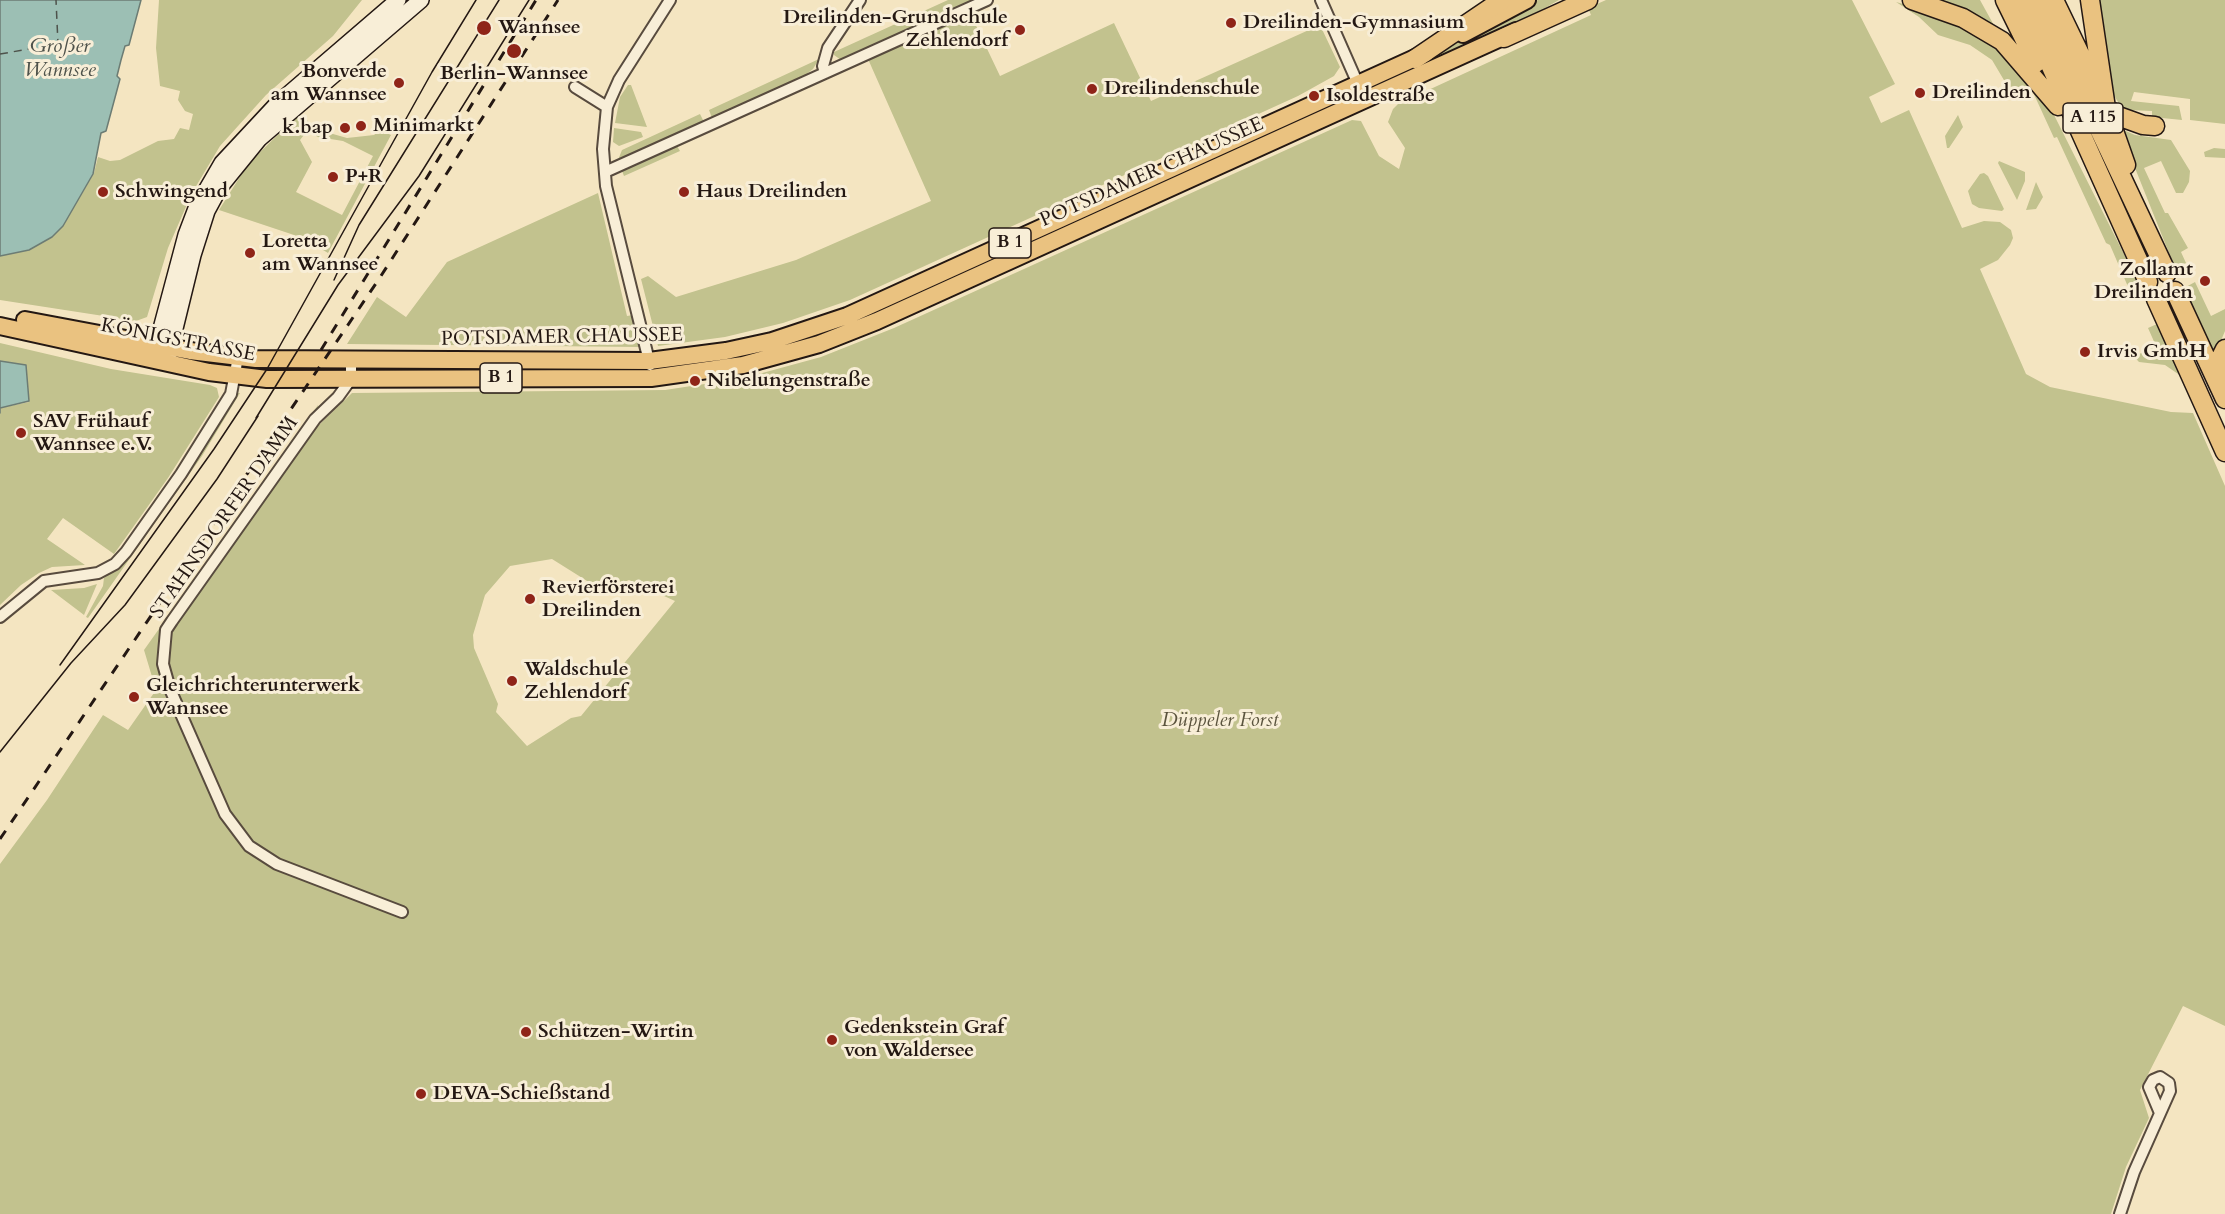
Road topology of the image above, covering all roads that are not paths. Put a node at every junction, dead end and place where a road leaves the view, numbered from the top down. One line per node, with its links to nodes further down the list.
1 (398, 0): 25 (main road)
2 (421, 0): 25 (main road)
3 (670, 0): 23 (street)
4 (860, 0): 19 (street)
5 (987, 0): 19 (street)
6 (1321, 0): 21 (street)
7 (1502, 0): 18 (highway)
8 (1527, 0): 18 (main road, POTSDAMER CHAUSSEE / B 1)
9 (1568, 0): 17 (main road, POTSDAMER CHAUSSEE / B 1)
10 (1588, 0): 17 (highway)
11 (1912, 0): 22 (highway)
12 (2005, 0): 22 (highway)
13 (2021, 0): 27 (highway, A 115)
14 (2038, 0): 29 (highway, A 115)
15 (2054, 0): 24 (highway)
16 (2090, 0): 24 (highway)
17 (1504, 38): 21 (main road, POTSDAMER CHAUSSEE / B 1)
18 (1415, 58): 21 (main road, POTSDAMER CHAUSSEE / B 1)
19 (825, 73): 28 (street)
20 (575, 87): 23 (street)
21 (1362, 92): 40 (main road, POTSDAMER CHAUSSEE / B 1)
22 (2058, 106): 27 (highway)
23 (606, 107): 28 (street)
24 (2106, 108): 26 (highway); 29 (highway)
25 (282, 110): 37 (main road)
26 (2155, 126)
27 (2093, 160): 31 (highway, A 115)
28 (605, 172): 40 (street)
29 (2150, 235): 30 (highway, A 115)
30 (2167, 273)
31 (2148, 282)
32 (2175, 291): 44 (highway)
33 (2156, 299): 45 (highway)
34 (0, 316): 37 (main road, KÖNIGSTRASSE / B 1)
35 (0, 326): 37 (main road, KÖNIGSTRASSE / B 1)
36 (2225, 349): 41 (highway)
37 (162, 354): 38 (main road, KÖNIGSTRASSE / B 1); 42 (main road, KÖNIGSTRASSE / B 1)
38 (238, 357): 39 (main road, KÖNIGSTRASSE / B 1); 42 (street)
39 (351, 360): 40 (main road, POTSDAMER CHAUSSEE / B 1); 43 (street)
40 (650, 369): 43 (main road, POTSDAMER CHAUSSEE / B 1)
41 (2225, 373)
42 (235, 376): 43 (main road, KÖNIGSTRASSE / B 1); 46 (street)
43 (351, 379): 47 (street, STAHNSDORFER DAMM)
44 (2225, 399)
45 (2225, 452)
46 (0, 616)
47 (402, 912)
48 (2160, 1113): 49 (street)
49 (2120, 1214)

